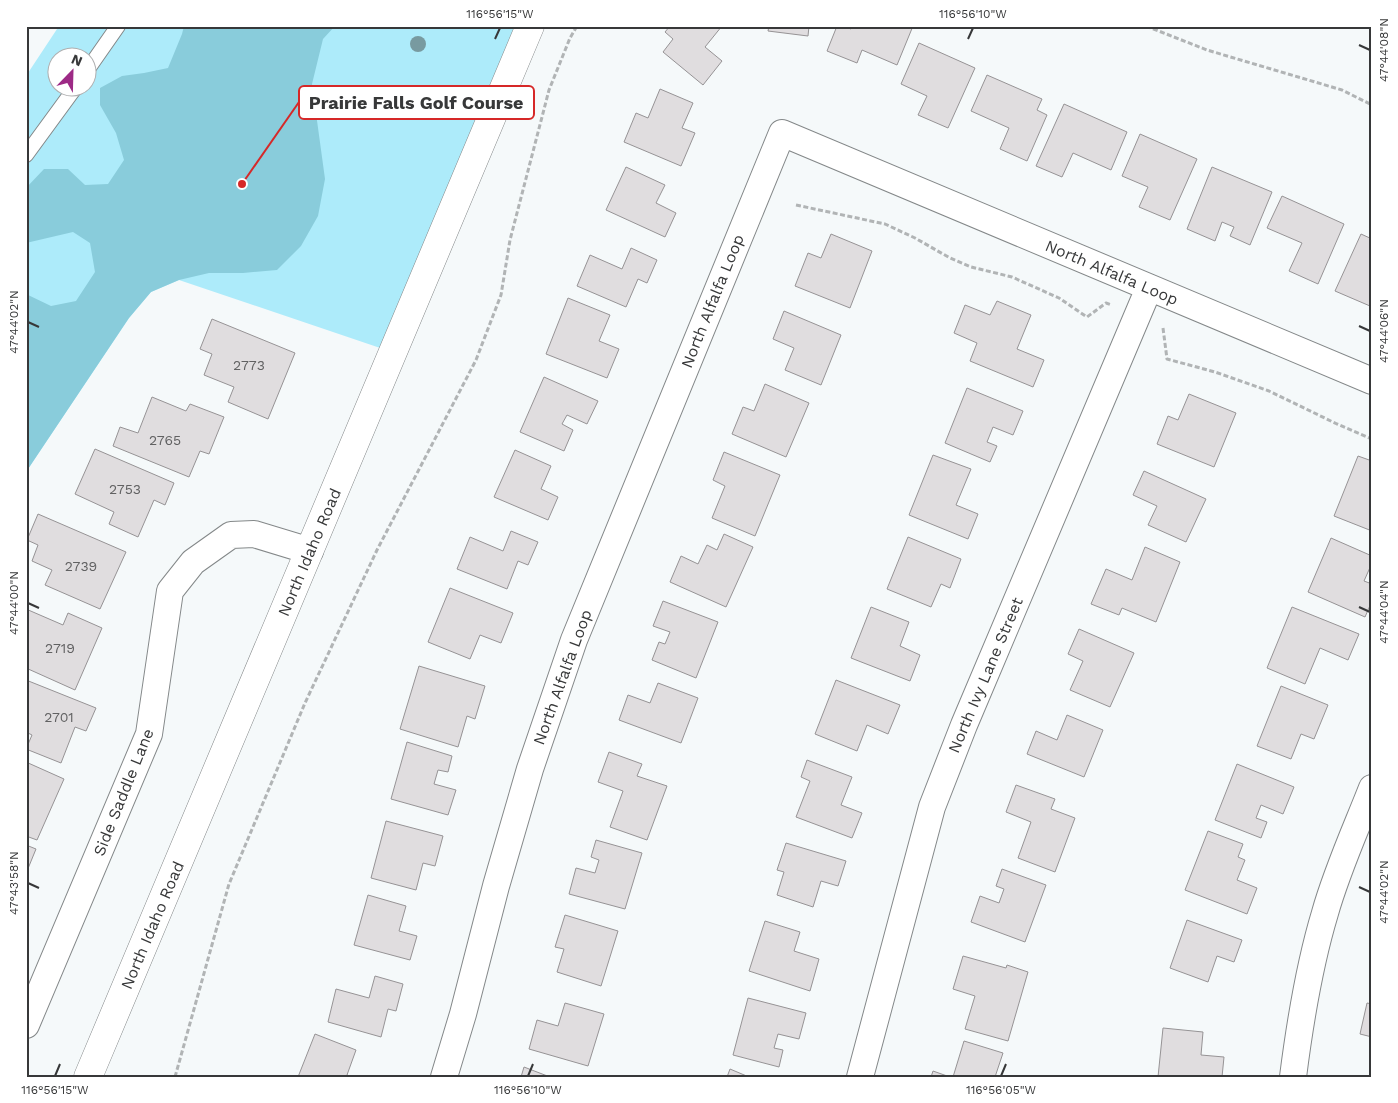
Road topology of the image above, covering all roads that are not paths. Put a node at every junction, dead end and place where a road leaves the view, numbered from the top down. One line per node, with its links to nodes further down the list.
1 (118, 26): 3 (lane)
2 (530, 26): 8 (main road, North Idaho Road)
3 (98, 55)
4 (68, 98): 5 (lane)
5 (26, 155)
6 (1149, 288): 7 (street, North Alfalfa Loop); 12 (street, North Alfalfa Loop); 13 (street, North Ivy Lane Street)
7 (1372, 381)
8 (310, 550): 10 (street, Side Saddle Lane); 11 (main road, North Idaho Road)
9 (1372, 788): 14 (street)
10 (26, 1025)
11 (88, 1077)
12 (444, 1077)
13 (860, 1077)
14 (1293, 1077)

